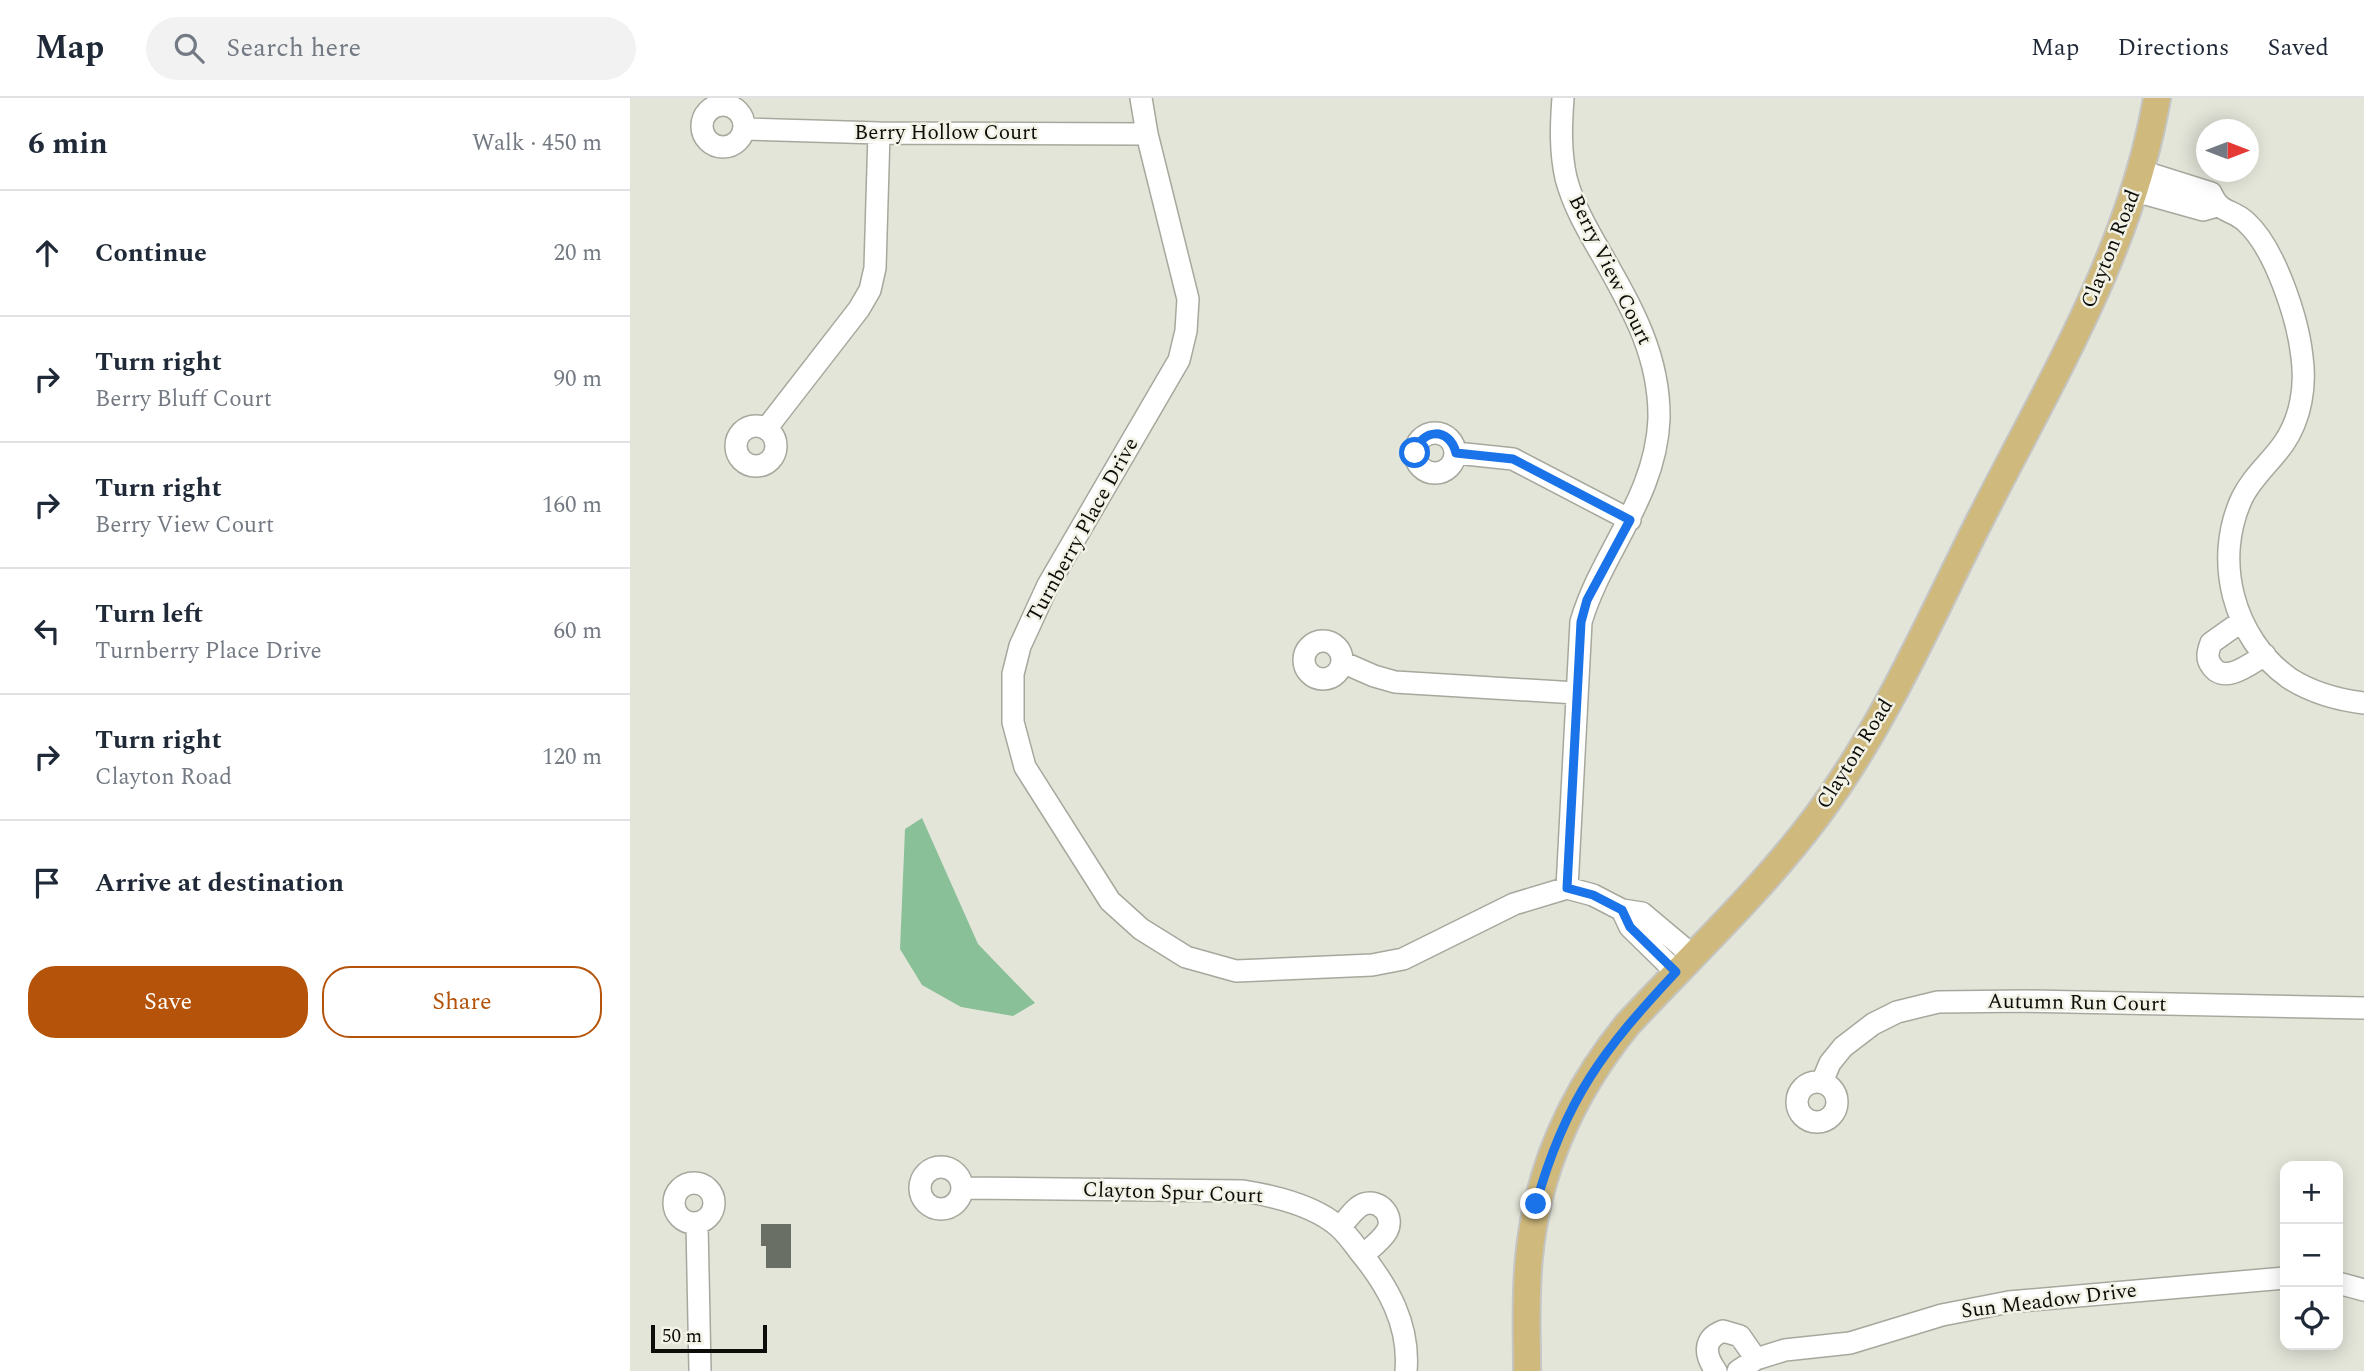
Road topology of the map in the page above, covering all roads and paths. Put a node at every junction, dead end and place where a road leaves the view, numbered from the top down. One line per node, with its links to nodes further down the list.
1 (1141, 98): 6 (street, Turnberry Place Drive)
2 (1563, 98): 10 (street, Berry View Court)
3 (2157, 98): 7 (main road, Clayton Road)
4 (745, 129): 5 (street, Berry Hollow Court)
5 (879, 133): 6 (street, Berry Hollow Court); 8 (street)
6 (1147, 134): 16 (street, Turnberry Place Drive)
7 (2138, 181): 11 (street); 17 (main road, Clayton Road)
8 (766, 429)
9 (1456, 453): 10 (street)
10 (1630, 520): 14 (street, Berry View Court)
11 (2242, 621): 12 (street); 12 (street)
12 (2265, 655): 15 (street)
13 (1342, 662): 14 (street)
14 (1576, 693): 16 (street, Berry View Court)
15 (2364, 703)
16 (1567, 888): 17 (street)
17 (1684, 963): 30 (main road, Clayton Road)
18 (2364, 1008): 19 (street, Autumn Run Court)
19 (1822, 1082)
20 (962, 1188): 22 (street, Clayton Spur Court)
21 (697, 1223): 28 (street)
22 (1340, 1227): 23 (street, Clayton Spur Court); 23 (street)
23 (1363, 1255): 29 (street, Clayton Spur Court)
24 (2280, 1278): 27 (street, Sun Meadow Drive)
25 (2343, 1284): 26 (street)
26 (2364, 1290)
27 (1755, 1359): 31 (street); 32 (street, Sun Meadow Drive)
28 (700, 1371)
29 (1406, 1371)
30 (1527, 1371)
31 (1716, 1371)
32 (1738, 1371)

